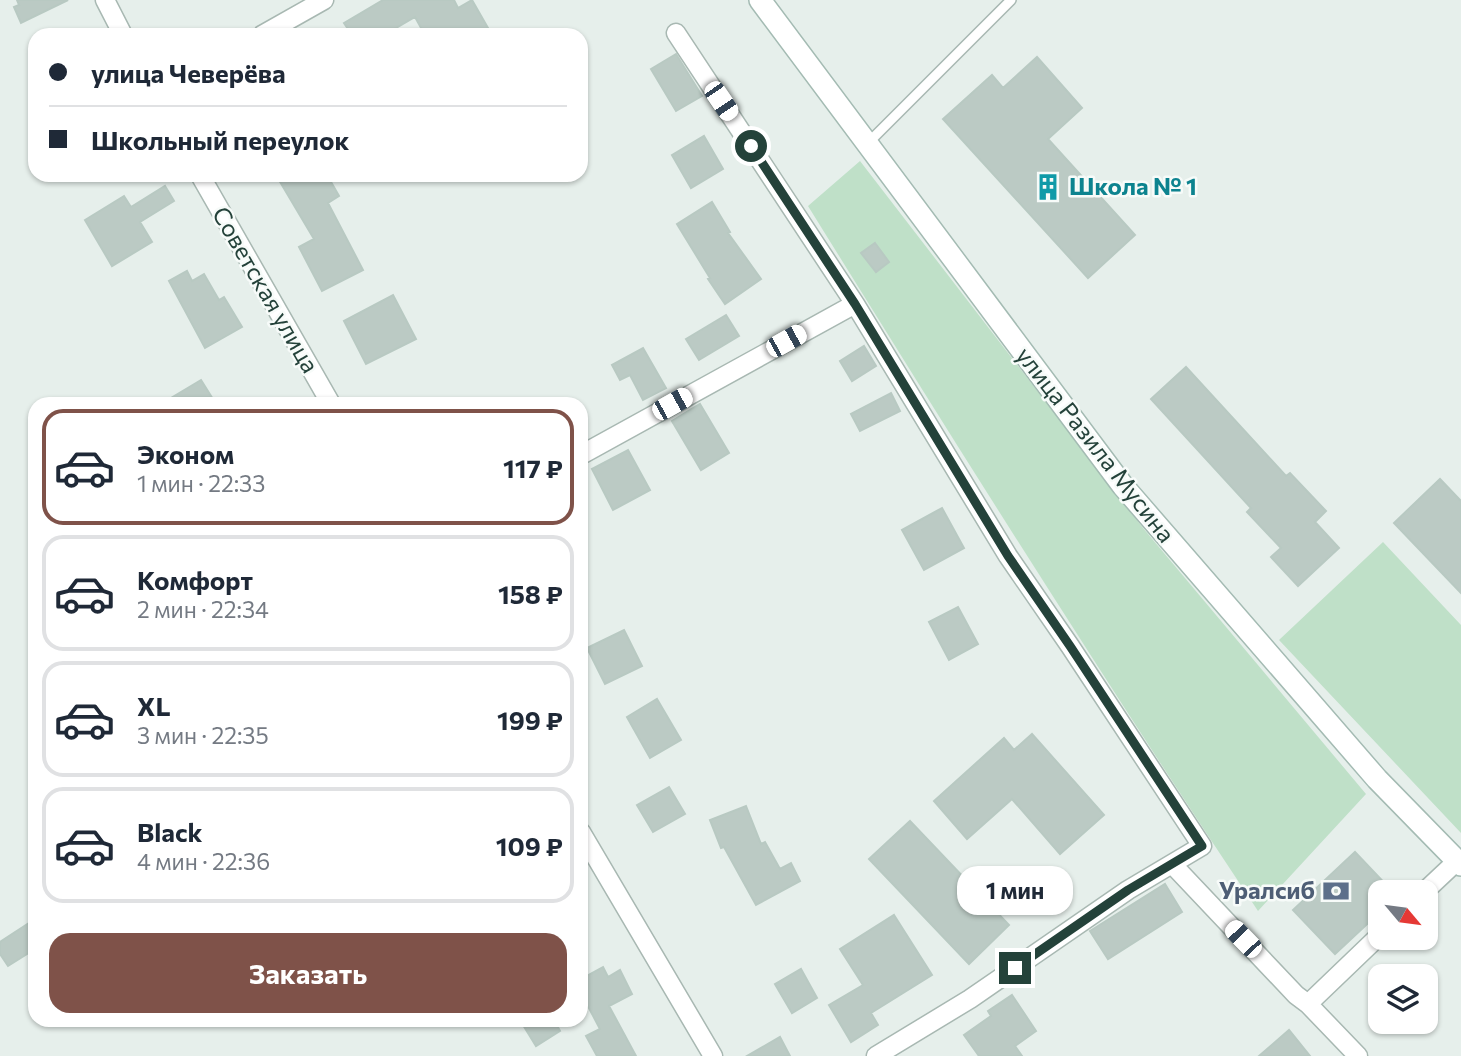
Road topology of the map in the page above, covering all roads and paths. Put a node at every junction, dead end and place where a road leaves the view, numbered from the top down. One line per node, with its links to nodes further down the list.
1 (105, 0): 5 (street)
2 (324, 0): 6 (street)
3 (760, 0): 8 (main road, улица Разила Мусина)
4 (1011, 0): 8 (lane)
5 (119, 28)
6 (274, 28)
7 (676, 33): 10 (street)
8 (867, 144): 14 (main road, улица Разила Мусина)
9 (204, 182): 11 (street, Советская улица)
10 (855, 304): 12 (street); 15 (street)
11 (327, 397)
12 (588, 451)
13 (588, 844): 19 (street)
14 (1459, 863): 16 (street)
15 (1172, 864): 18 (street); 20 (street)
16 (1438, 880)
17 (1368, 946): 18 (street)
18 (1308, 1004): 21 (street)
19 (713, 1056)
20 (876, 1056)
21 (1358, 1056)

